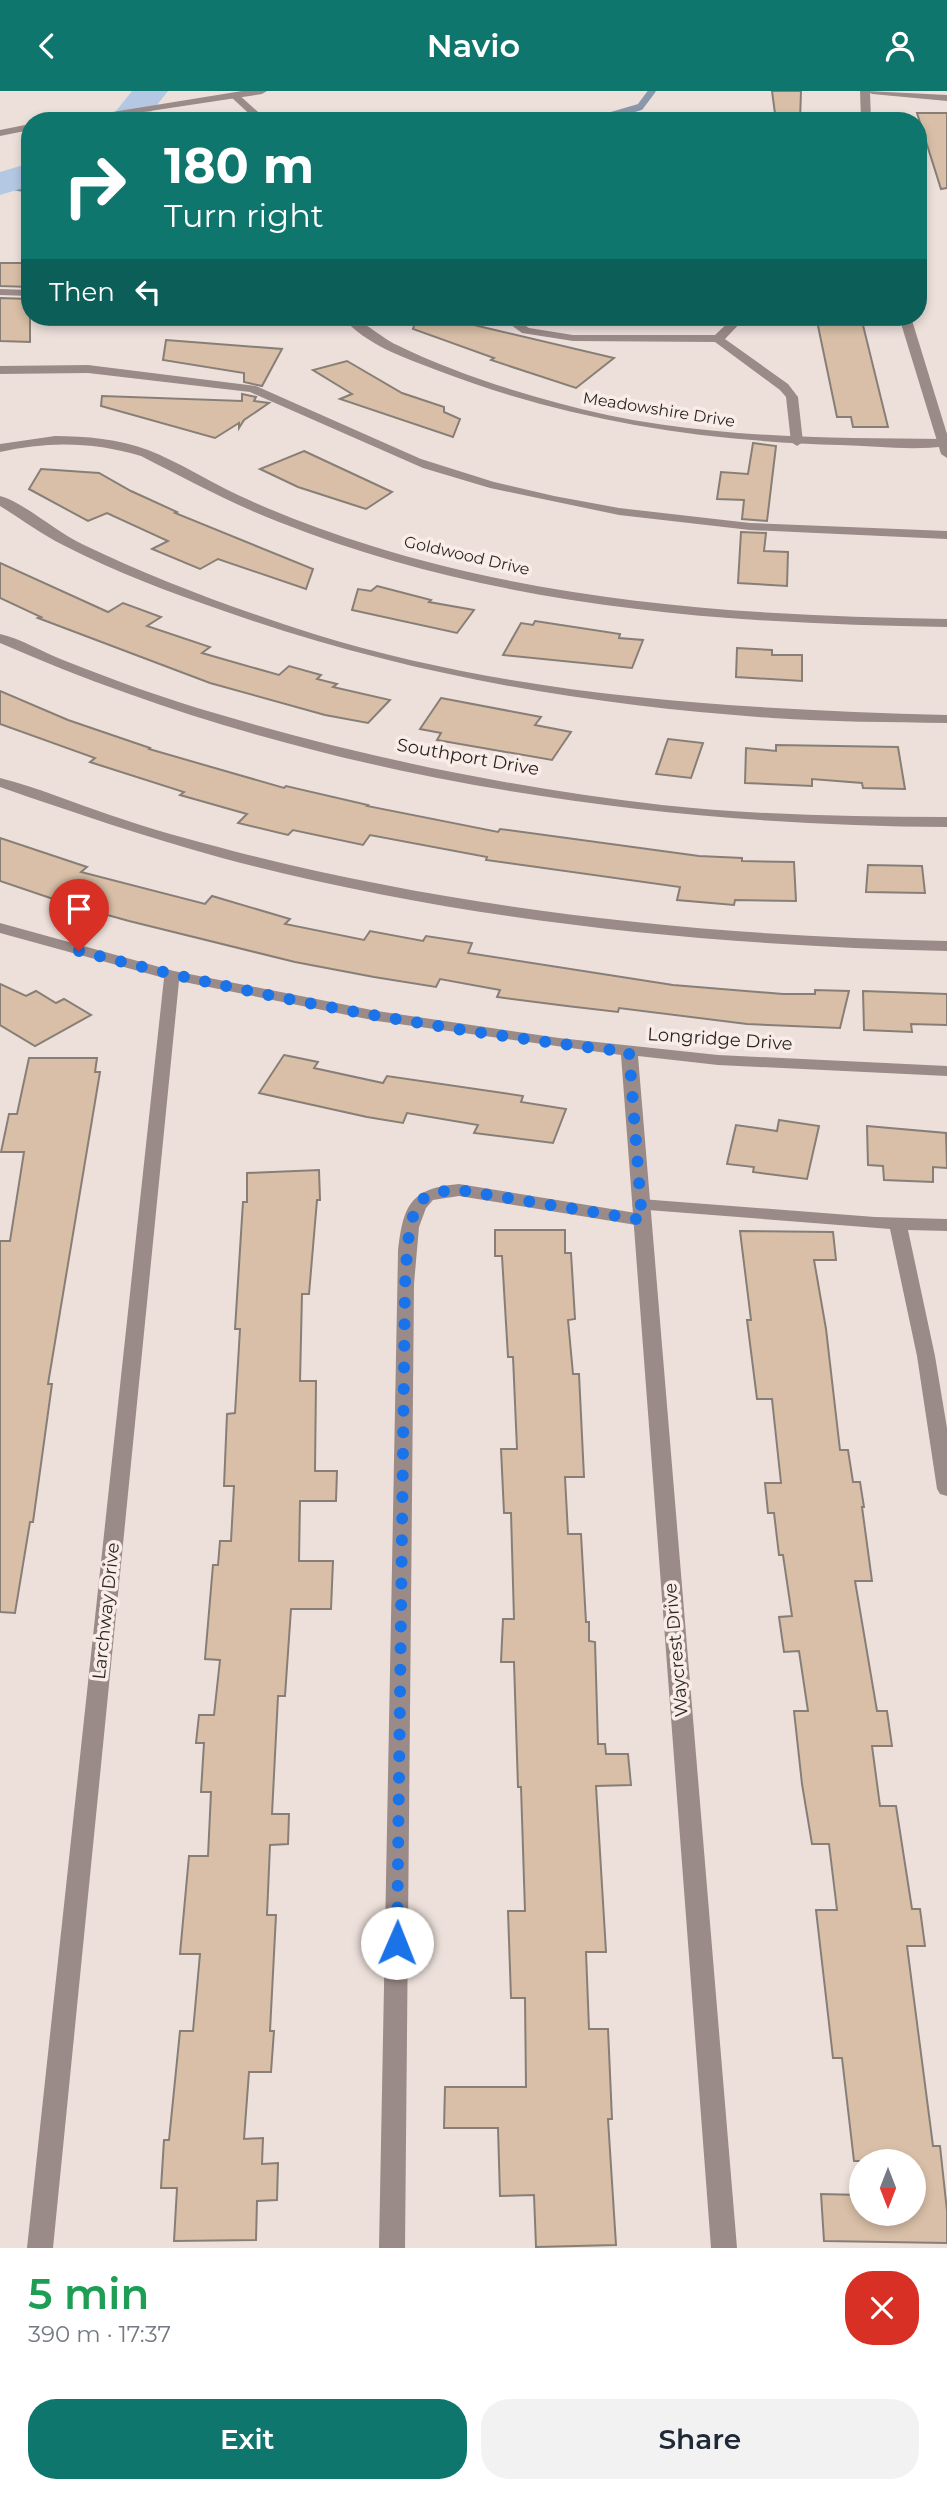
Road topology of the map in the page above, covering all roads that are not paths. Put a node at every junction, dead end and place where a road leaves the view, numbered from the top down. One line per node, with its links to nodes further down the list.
1 (262, 91): 4 (street)
2 (865, 91): 8 (street)
3 (872, 91): 5 (street)
4 (234, 95): 6 (street); 7 (street)
5 (947, 98)
6 (120, 112)
7 (253, 112)
8 (866, 112)
9 (21, 129): 10 (street)
10 (0, 133)
11 (0, 292): 12 (street)
12 (21, 293)
13 (359, 326): 19 (street, Meadowshire Drive)
14 (519, 326): 17 (street)
15 (731, 326): 17 (street)
16 (908, 326): 21 (street)
17 (718, 339): 19 (street)
18 (0, 370): 23 (street)
19 (797, 442): 21 (street, Meadowshire Drive)
20 (0, 448): 24 (street, Goldwood Drive)
21 (945, 449)
22 (0, 500): 26 (street)
23 (947, 535)
24 (947, 623)
25 (0, 638): 28 (street, Southport Drive)
26 (947, 719)
27 (0, 782): 30 (street)
28 (947, 822)
29 (0, 928): 31 (street, Longridge Drive)
30 (947, 946)
31 (172, 975): 32 (street, Longridge Drive); 38 (street, Larchway Drive)
32 (629, 1052): 33 (street, Longridge Drive); 34 (street, Waycrest Drive)
33 (947, 1071)
34 (642, 1213): 35 (street); 39 (street); 40 (street, Waycrest Drive)
35 (898, 1224): 36 (street); 37 (street)
36 (947, 1225)
37 (947, 1489)
38 (40, 2248)
39 (392, 2248)
40 (724, 2248)

